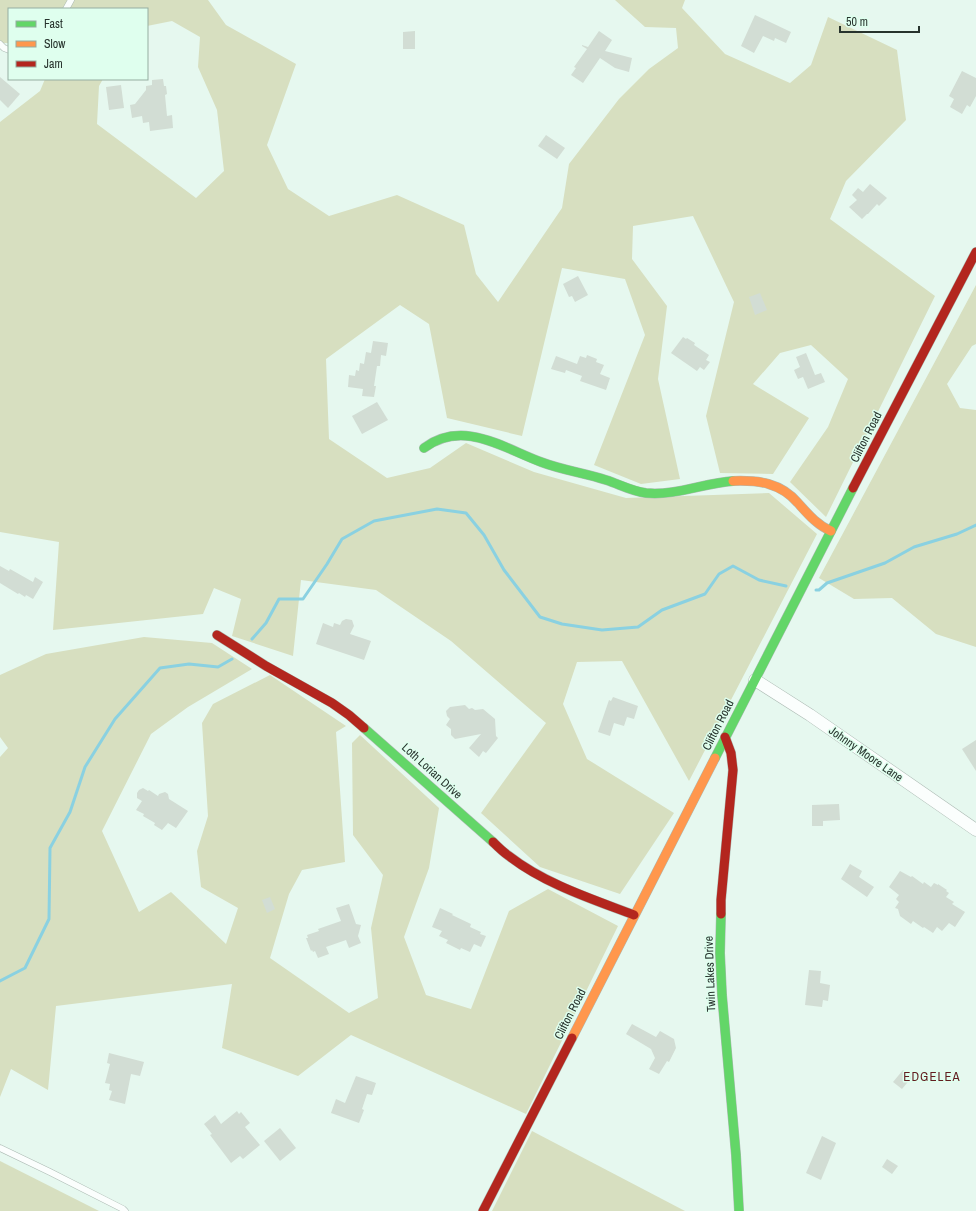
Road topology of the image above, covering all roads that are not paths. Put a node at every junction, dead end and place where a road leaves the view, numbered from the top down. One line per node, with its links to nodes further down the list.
1 (976, 252): 3 (street, Clifton Road)
2 (424, 448): 3 (street)
3 (831, 531): 5 (street, Clifton Road)
4 (217, 635): 8 (street, Loth Lorian Drive)
5 (755, 680): 6 (street, Clifton Road); 7 (street, Johnny Moore Lane)
6 (725, 737): 8 (street, Clifton Road); 12 (street, Twin Lakes Drive)
7 (976, 830)
8 (634, 915): 11 (street, Clifton Road)
9 (0, 1148): 10 (lane)
10 (125, 1211)
11 (483, 1211)
12 (739, 1211)

